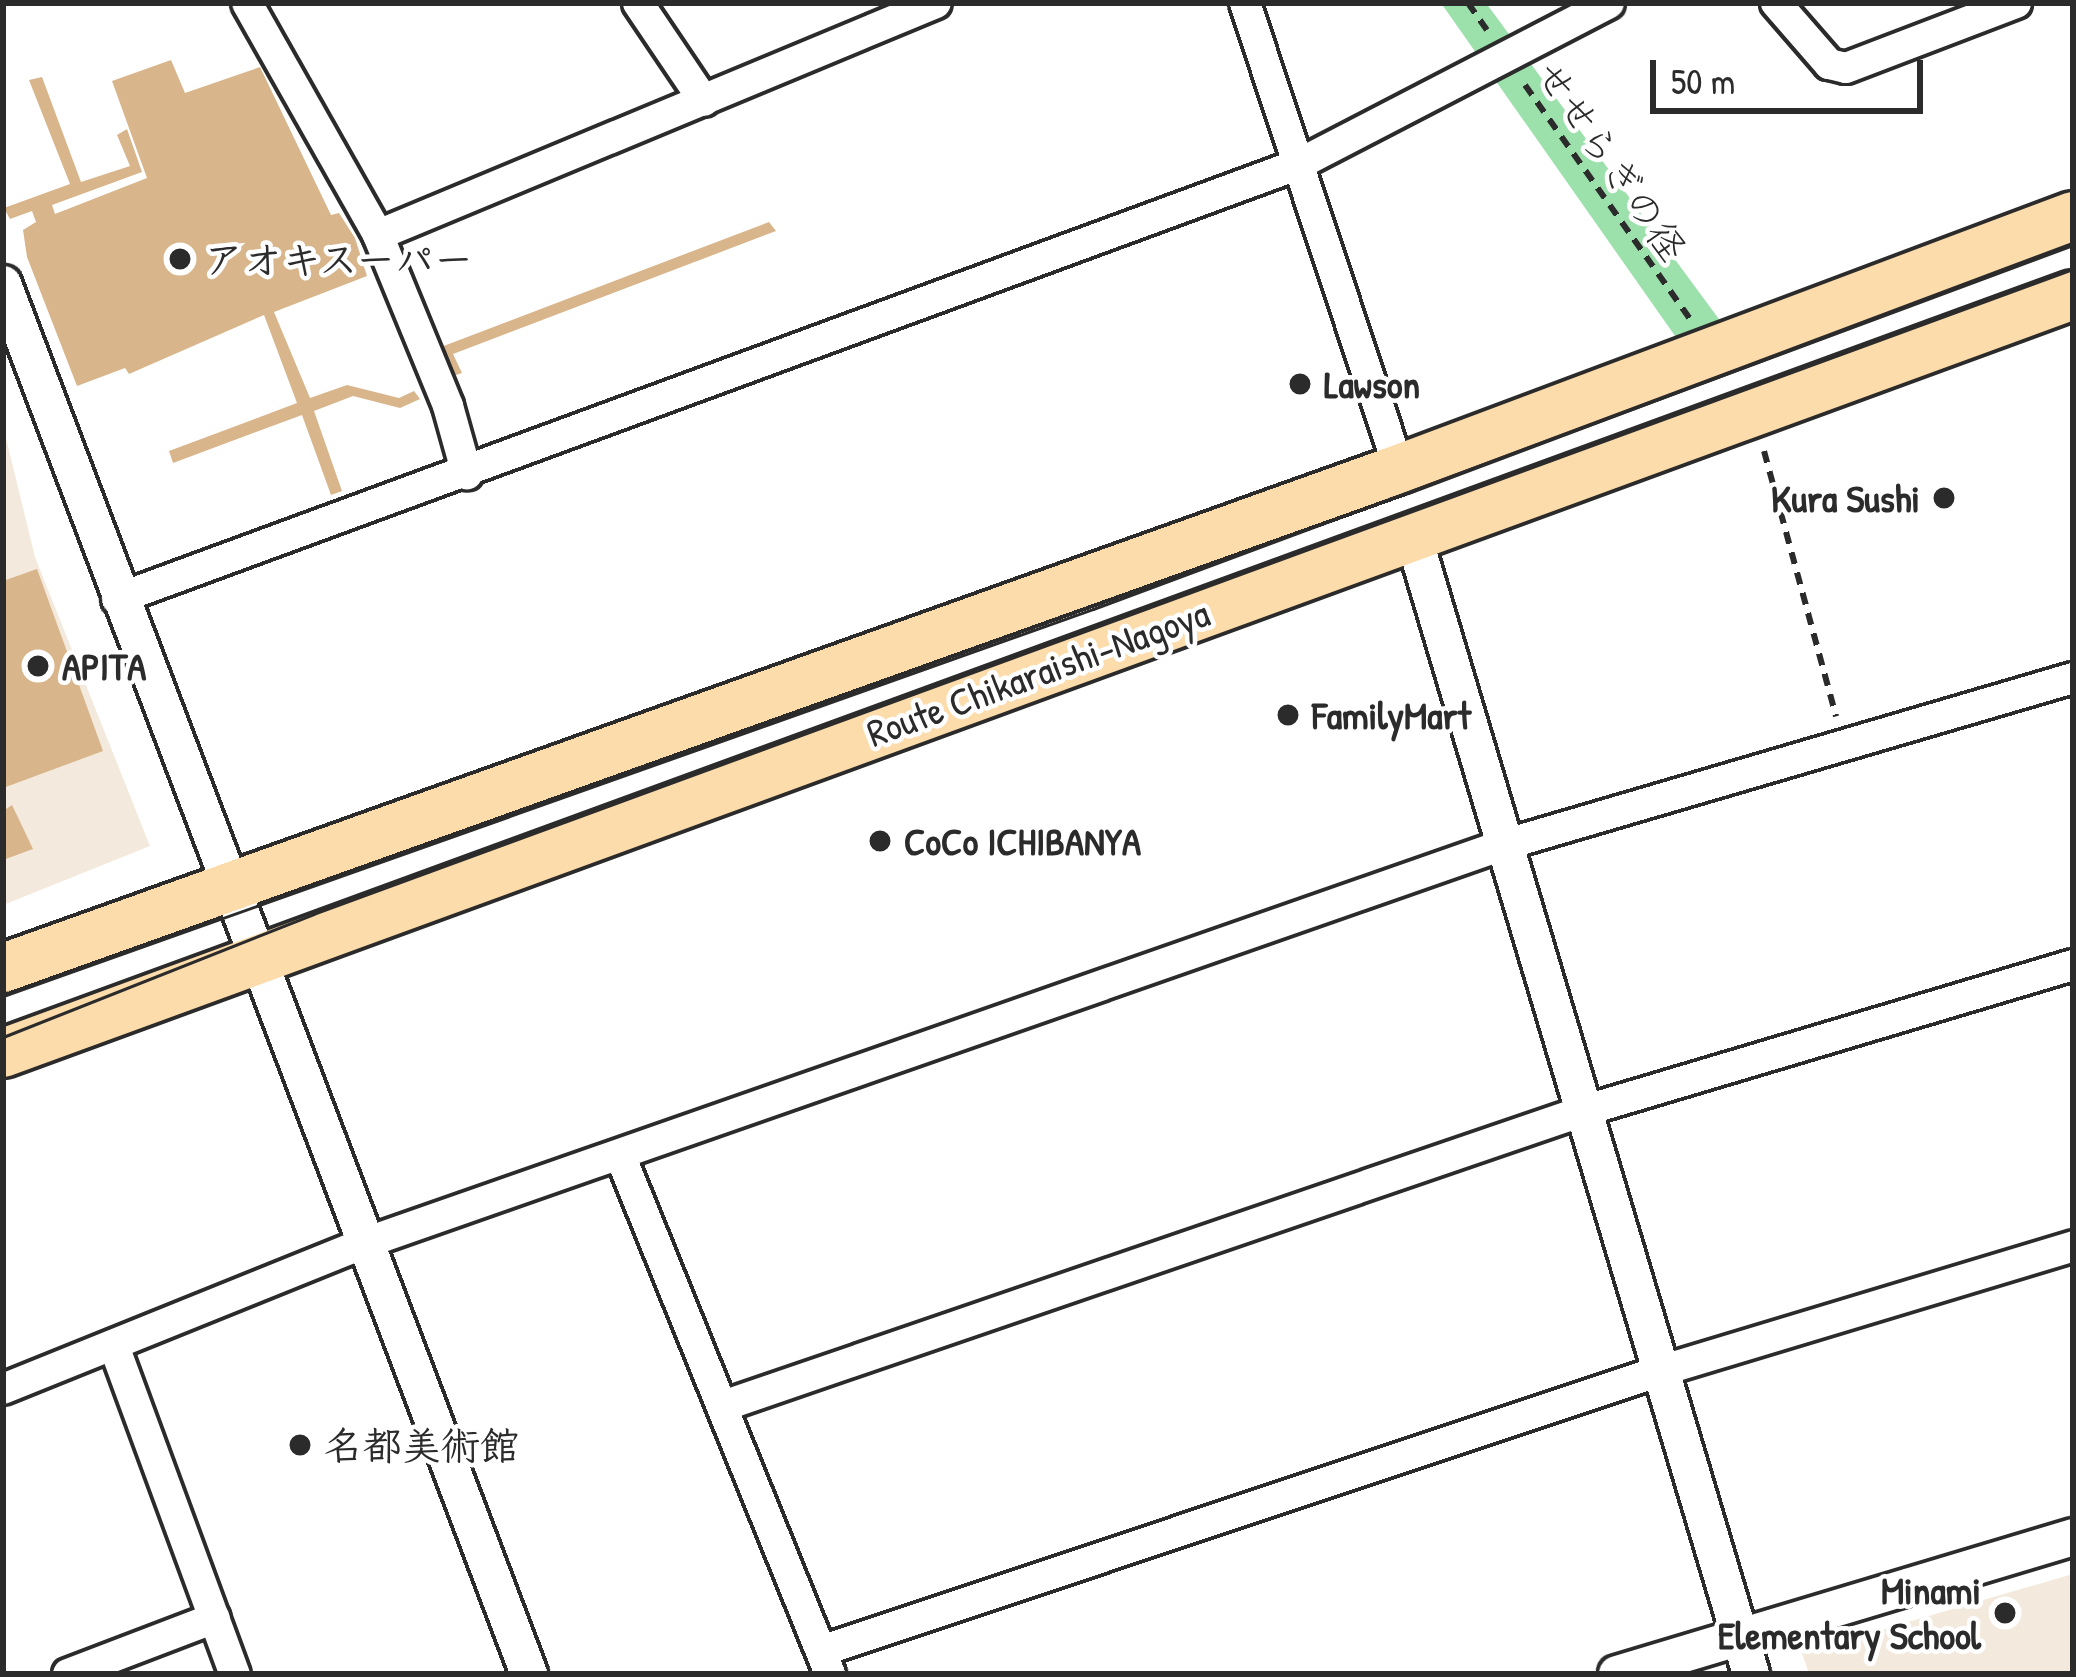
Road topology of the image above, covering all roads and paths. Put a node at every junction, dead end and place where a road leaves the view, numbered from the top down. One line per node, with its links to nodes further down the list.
1 (247, 3): 13 (street)
2 (638, 3): 10 (street)
3 (936, 3): 10 (street)
4 (1244, 3): 11 (street)
5 (1468, 3): 9 (path, せせらぎの径)
6 (1609, 3): 9 (street)
7 (1776, 3): 8 (street)
8 (2016, 3)
9 (1505, 58): 11 (street); 16 (path, せせらぎの径)
10 (704, 101): 13 (street)
11 (1299, 164): 18 (street); 19 (street)
12 (2073, 216): 16 (main road, Route Chikaraishi-Nagoya)
13 (377, 235): 19 (street)
14 (3, 284): 21 (street)
15 (2073, 295): 20 (main road, Route Chikaraishi-Nagoya)
16 (1712, 348): 18 (main road, Route Chikaraishi-Nagoya)
17 (1761, 442): 23 (path)
18 (1399, 469): 25 (main road, Route Chikaraishi-Nagoya)
19 (467, 474): 21 (street)
20 (1413, 536): 24 (street); 26 (main road, Route Chikaraishi-Nagoya)
21 (117, 599): 25 (street)
22 (2073, 678): 23 (street)
23 (1844, 744): 24 (street)
24 (1500, 846): 30 (street); 31 (street)
25 (228, 887): 26 (street); 28 (main road, Route Chikaraishi-Nagoya)
26 (258, 960): 29 (main road, Route Chikaraishi-Nagoya); 32 (street)
27 (2073, 964): 30 (street)
28 (3, 968)
29 (3, 1053)
30 (1583, 1111): 35 (street); 37 (street)
31 (620, 1155): 32 (street); 37 (street)
32 (365, 1243): 34 (street); 44 (street)
33 (2073, 1246): 35 (street)
34 (114, 1346): 36 (street); 39 (street)
35 (1660, 1371): 40 (street); 41 (street)
36 (3, 1389)
37 (726, 1405): 41 (street)
38 (2073, 1537): 40 (street)
39 (215, 1618): 42 (street); 43 (street)
40 (1741, 1638): 45 (street); 46 (street)
41 (825, 1662)
42 (68, 1674)
43 (236, 1674)
44 (529, 1674)
45 (1617, 1674)
46 (1751, 1674)

